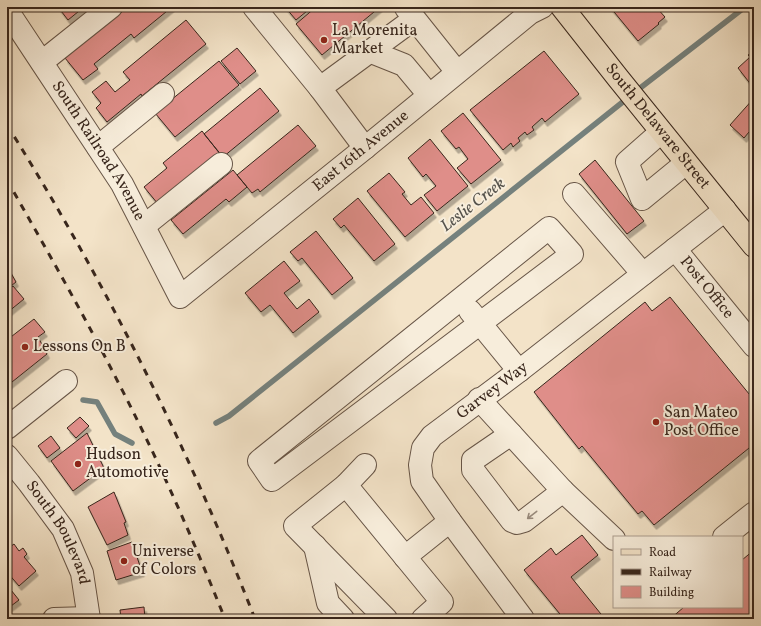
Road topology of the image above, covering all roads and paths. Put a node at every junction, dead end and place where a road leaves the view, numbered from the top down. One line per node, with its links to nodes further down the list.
1 (111, 7): 8 (street)
2 (254, 7): 10 (street)
3 (542, 7): 9 (street, East 16th Avenue)
4 (562, 7): 13 (main road, South Delaware Street)
5 (7, 10): 8 (street, South Railroad Avenue)
6 (410, 13): 7 (street); 9 (street)
7 (369, 51): 10 (street); 12 (street)
8 (42, 62): 14 (street, South Railroad Avenue)
9 (457, 72): 12 (street, East 16th Avenue)
10 (320, 88): 15 (street)
11 (163, 94): 14 (street)
12 (429, 95): 15 (street, East 16th Avenue)
13 (661, 132): 16 (main road, South Delaware Street); 16 (street)
14 (98, 147): 20 (street, South Railroad Avenue)
15 (366, 148): 24 (street, East 16th Avenue)
16 (686, 163): 19 (main road, South Delaware Street)
17 (221, 164): 20 (street)
18 (574, 194): 23 (street)
19 (725, 210): 21 (main road, South Delaware Street); 22 (street, Garvey Way)
20 (144, 226): 24 (street, South Railroad Avenue)
21 (754, 246)
22 (675, 249): 23 (street, Garvey Way); 27 (street, Post Office)
23 (643, 274): 28 (street, Garvey Way)
24 (180, 297)
25 (461, 300): 26 (street); 26 (street); 30 (street)
26 (480, 323): 28 (street); 32 (street)
27 (754, 346)
28 (519, 371): 31 (street, Garvey Way)
29 (66, 381): 33 (street)
30 (354, 385): 32 (street); 32 (street)
31 (480, 399): 34 (street); 40 (street, Garvey Way)
32 (371, 406)
33 (7, 428)
34 (511, 434): 38 (street); 38 (street, one-way to 34)
35 (7, 456): 45 (street, South Boulevard)
36 (365, 465): 37 (street)
37 (346, 485): 43 (street); 44 (street)
38 (562, 491): 42 (street)
39 (754, 513): 41 (street)
40 (450, 521): 44 (street); 50 (street, Garvey Way)
41 (725, 536)
42 (613, 538)
43 (315, 546): 47 (street); 48 (street)
44 (405, 557): 49 (street)
45 (89, 618): 46 (street)
46 (54, 619)
47 (343, 619)
48 (386, 619)
49 (423, 619)
50 (522, 619)

